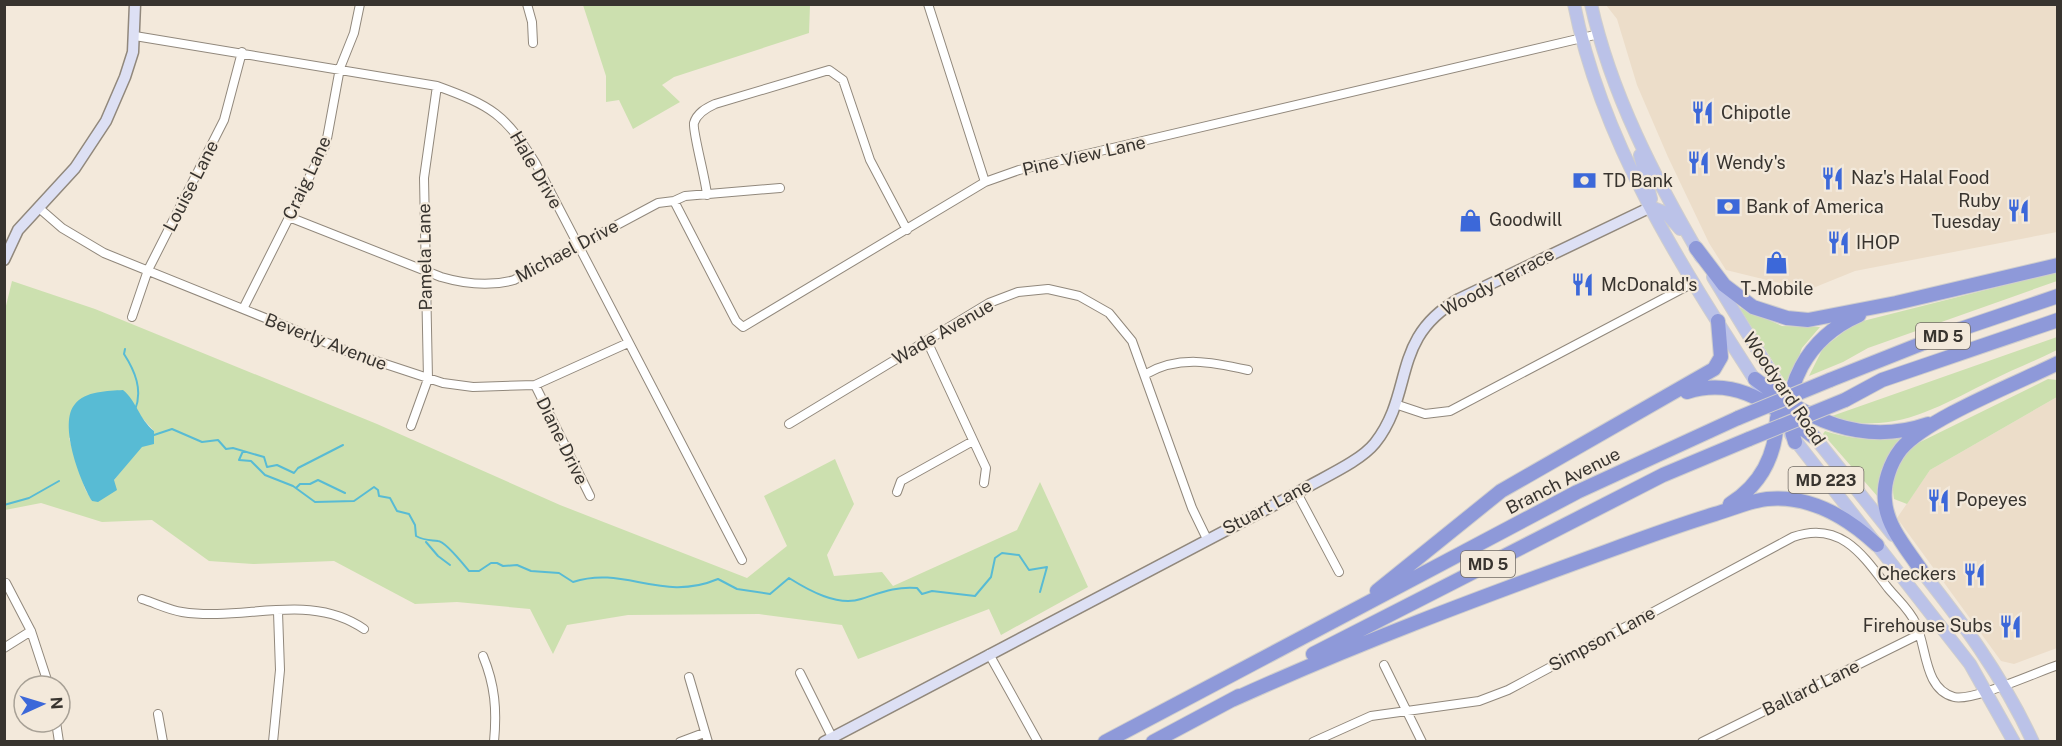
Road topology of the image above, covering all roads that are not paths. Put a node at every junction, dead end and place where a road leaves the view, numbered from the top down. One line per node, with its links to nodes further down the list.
1 (135, 4): 8 (street)
2 (360, 4): 12 (street, Craig Lane)
3 (527, 4): 10 (street)
4 (928, 4): 15 (street)
5 (1574, 4): 9 (main road, Woodyard Road)
6 (1591, 4): 7 (main road, Woodyard Road)
7 (1599, 34): 9 (street, Pine View Lane); 14 (main road, Woodyard Road)
8 (135, 36): 11 (street, Hale Drive); 20 (street)
9 (1582, 39): 15 (street, Pine View Lane); 19 (main road, Woodyard Road)
10 (533, 44)
11 (242, 52): 12 (street, Hale Drive); 28 (street, Louise Lane)
12 (340, 68): 13 (street, Hale Drive); 21 (street, Craig Lane)
13 (437, 86): 23 (street, Hale Drive); 27 (street, Pamela Lane)
14 (1628, 115): 19 (main road); 24 (main road, Woodyard Road)
15 (985, 182): 22 (street, Pine View Lane)
16 (780, 188): 17 (street, Michael Drive)
17 (707, 195): 18 (street, Michael Drive); 22 (street)
18 (674, 201): 22 (street, Pine View Lane); 23 (street, Michael Drive)
19 (1651, 207): 24 (main road); 29 (main road, Woodyard Road); 46 (street, Woody Terrace)
20 (39, 208): 25 (street); 28 (street, Beverly Avenue)
21 (290, 217): 27 (street, Michael Drive); 32 (street, Craig Lane)
22 (908, 230)
23 (577, 245): 27 (street, Michael Drive); 37 (street, Hale Drive)
24 (1696, 248): 31 (highway); 41 (main road, Woodyard Road)
25 (4, 260)
26 (2058, 265): 31 (highway)
27 (424, 269): 42 (street, Pamela Lane)
28 (148, 270): 32 (street, Beverly Avenue); 33 (street, Louise Lane)
29 (1693, 283): 35 (main road, Woodyard Road); 46 (street)
30 (2058, 296): 70 (highway, Branch Avenue / MD 5, bridge)
31 (1886, 305): 47 (highway)
32 (243, 309): 42 (street, Beverly Avenue)
33 (132, 317)
34 (2058, 320): 83 (highway, MD 5, bridge)
35 (1718, 321): 43 (main road, Woodyard Road); 45 (highway)
36 (927, 340): 40 (street, Wade Avenue); 49 (street, Wade Avenue); 52 (street)
37 (628, 343): 44 (street, Beverly Avenue); 61 (street, Hale Drive)
38 (2058, 363): 48 (highway)
39 (1248, 370): 40 (street)
40 (1146, 374): 59 (street, Wade Avenue)
41 (1772, 378): 47 (highway)
42 (428, 379): 44 (street, Beverly Avenue); 50 (street, Pamela Lane)
43 (1755, 379): 47 (highway)
44 (535, 385): 57 (street, Diane Drive)
45 (1658, 403): 47 (highway); 70 (highway)
46 (1395, 404): 56 (street, Stuart Lane)
47 (1783, 407): 48 (highway); 51 (highway); 53 (highway); 58 (highway)
48 (1944, 419): 62 (highway)
49 (789, 424)
50 (411, 426)
51 (1814, 437): 62 (main road, Woodyard Road / MD 223)
52 (973, 441): 54 (street); 55 (street)
53 (1795, 442): 60 (main road, Woodyard Road / MD 223)
54 (984, 483)
55 (897, 492)
56 (1297, 493): 59 (street, Stuart Lane); 63 (street)
57 (590, 496)
58 (1713, 515): 60 (highway); 83 (highway)
59 (1207, 539): 74 (street, Stuart Lane)
60 (1877, 545): 64 (main road, Woodyard Road / MD 223)
61 (742, 560)
62 (1921, 570): 68 (main road, Woodyard Road / MD 223)
63 (1339, 572)
64 (1900, 574): 68 (main road); 82 (main road, Woodyard Road / MD 223)
65 (6, 584): 71 (street)
66 (142, 599): 67 (street)
67 (278, 612): 69 (street); 89 (street)
68 (1954, 613): 81 (main road, Woodyard Road / MD 223)
69 (364, 629)
70 (1317, 629): 94 (highway, Branch Avenue / MD 5)
71 (32, 631): 73 (street); 79 (street)
72 (1920, 634): 82 (street, Simpson Lane); 84 (street, Simpson Lane); 98 (street, Ballard Lane)
73 (4, 648)
74 (989, 654): 87 (street, Stuart Lane); 93 (street)
75 (483, 656): 90 (street)
76 (1384, 665): 84 (street)
77 (2058, 665): 81 (street, Simpson Lane)
78 (800, 673): 87 (street)
79 (45, 674)
80 (689, 677): 86 (street)
81 (2005, 684): 82 (street, Simpson Lane); 100 (main road, Woodyard Road / MD 223)
82 (1987, 690): 99 (main road, Woodyard Road / MD 223)
83 (1232, 700): 95 (highway, MD 5)
84 (1406, 710): 96 (street, Simpson Lane); 97 (street)
85 (158, 714): 88 (street)
86 (704, 733): 91 (street); 92 (street)
87 (828, 739)
88 (163, 741)
89 (273, 741)
90 (494, 741)
91 (680, 741)
92 (708, 741)
93 (1038, 741)
94 (1105, 741)
95 (1153, 741)
96 (1313, 741)
97 (1422, 741)
98 (1701, 741)
99 (2014, 741)
100 (2033, 741)

